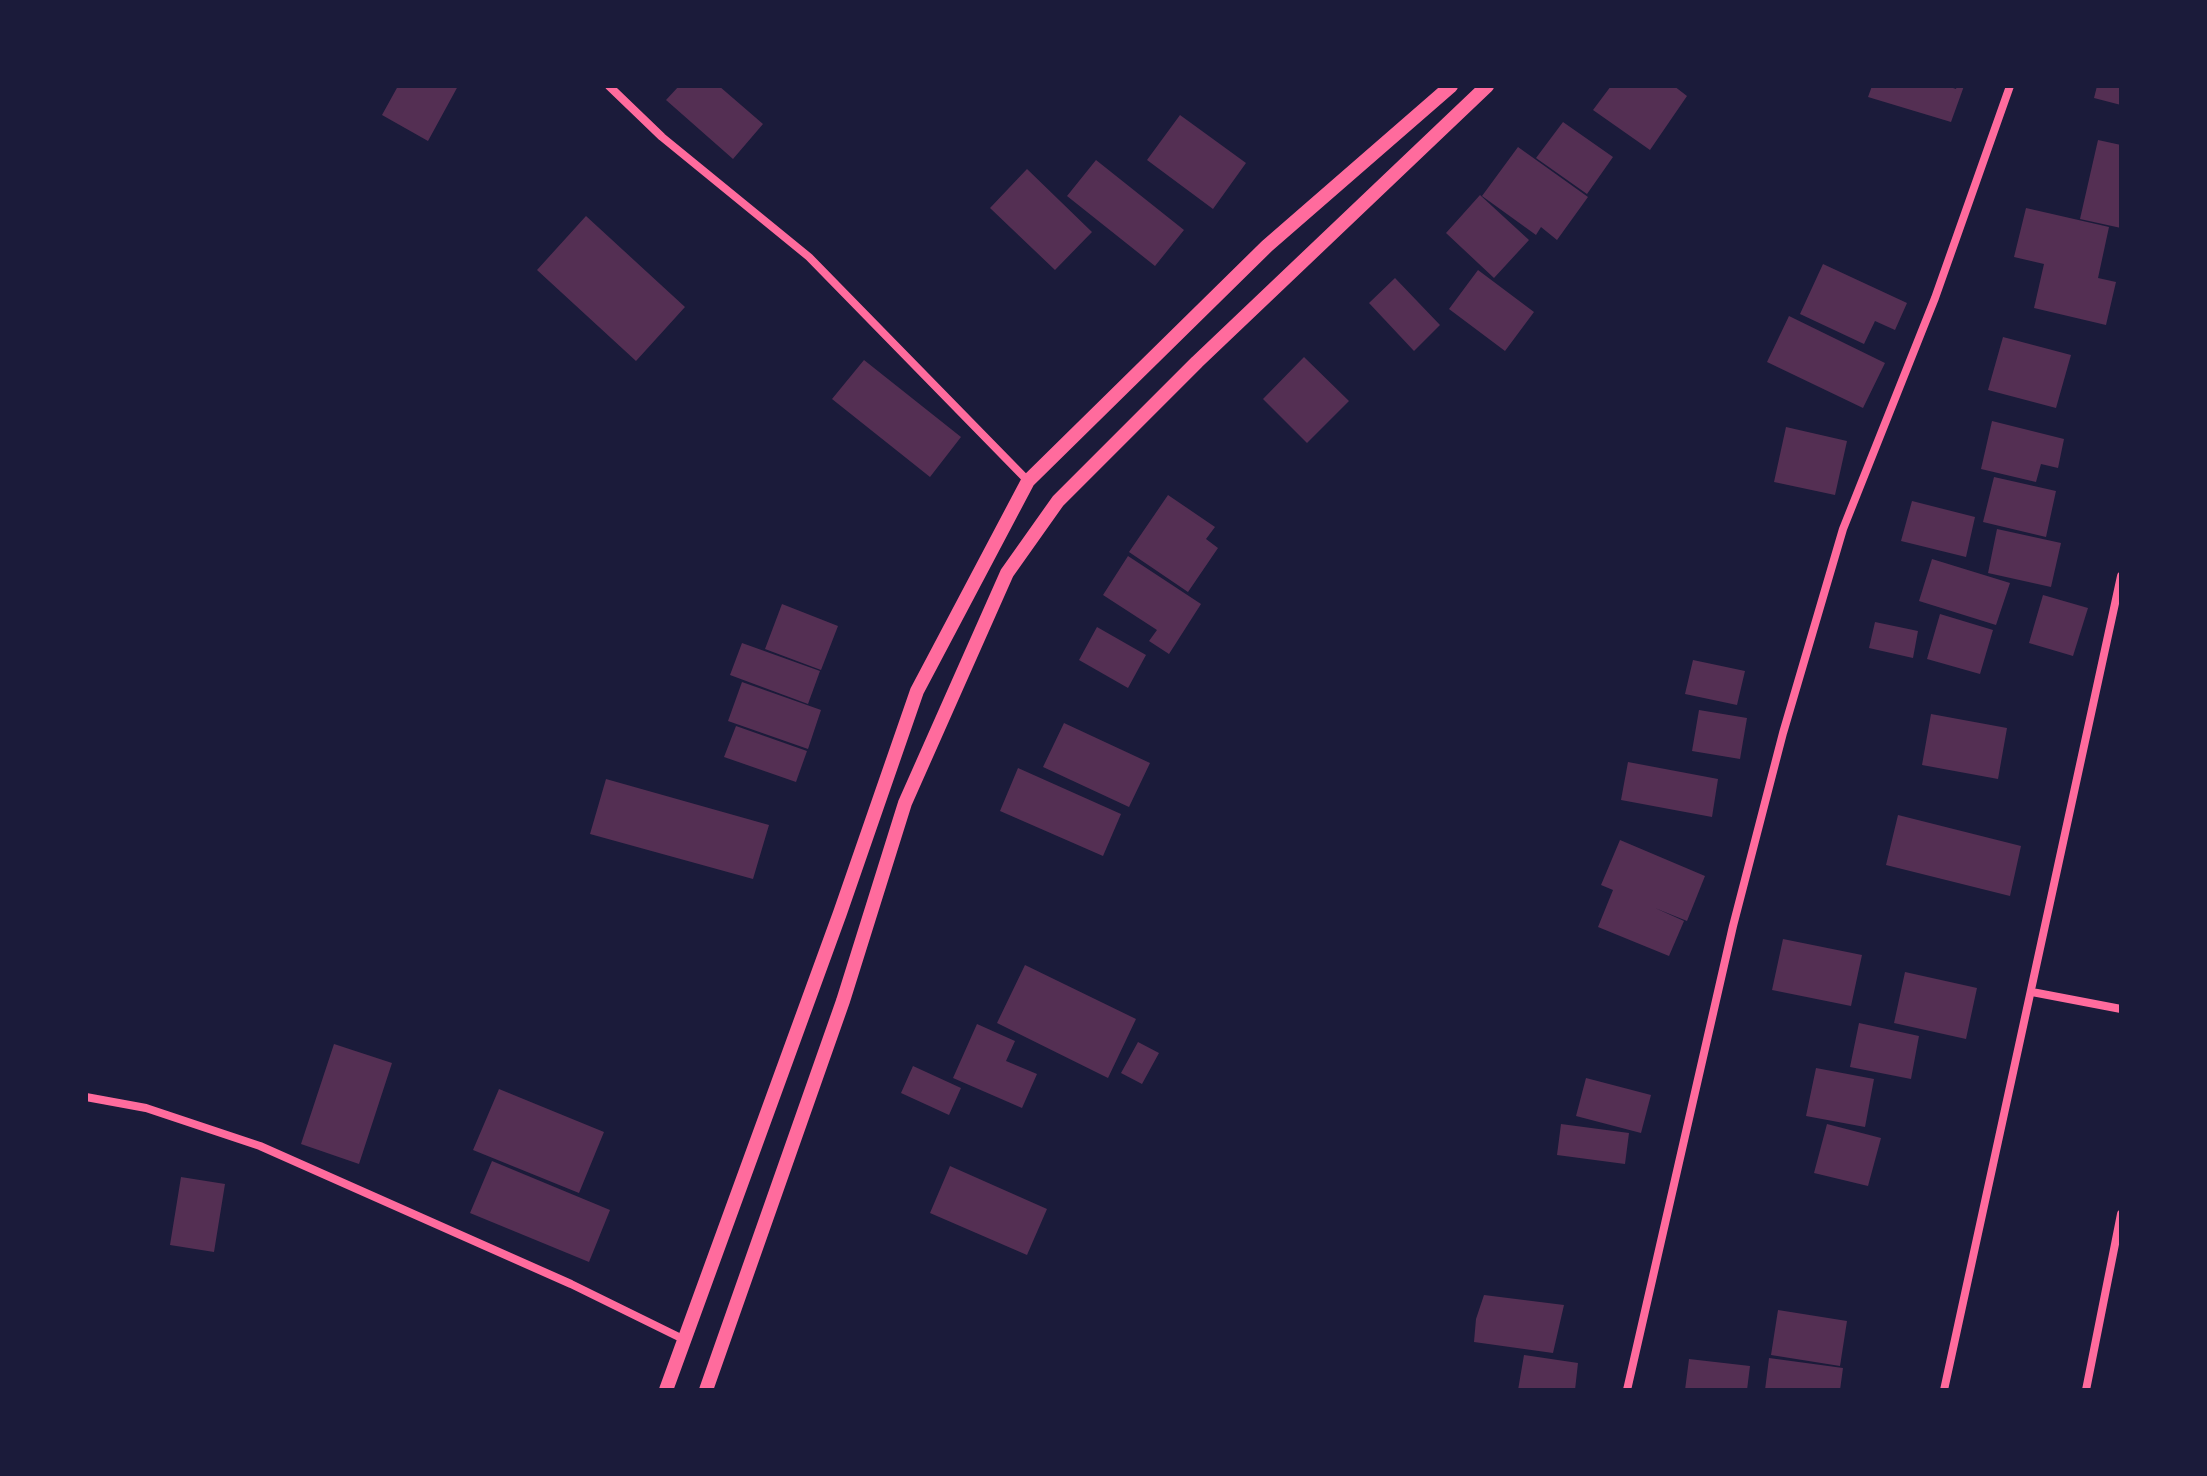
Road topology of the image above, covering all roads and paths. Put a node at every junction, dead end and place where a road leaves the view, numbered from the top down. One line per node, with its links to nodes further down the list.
1 (609, 86): 5 (street)
2 (1451, 86): 5 (street)
3 (1487, 86): 13 (street)
4 (2010, 86): 14 (street)
5 (1028, 481): 11 (street)
6 (2121, 576): 7 (street)
7 (2032, 992): 8 (street); 15 (street)
8 (2121, 1009)
9 (86, 1097): 11 (street)
10 (2121, 1214): 16 (street)
11 (685, 1340): 12 (street)
12 (666, 1390)
13 (706, 1390)
14 (1627, 1390)
15 (1944, 1390)
16 (2086, 1390)

